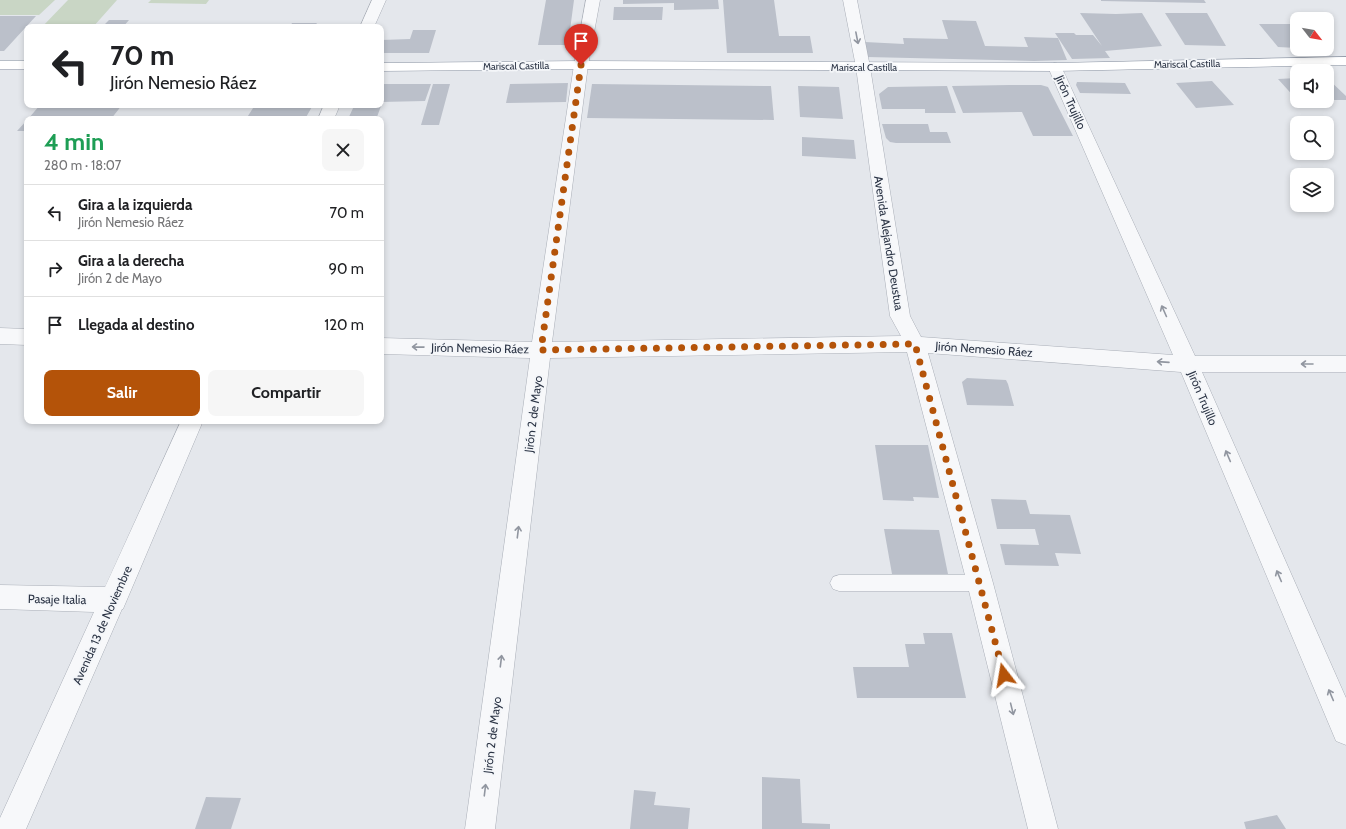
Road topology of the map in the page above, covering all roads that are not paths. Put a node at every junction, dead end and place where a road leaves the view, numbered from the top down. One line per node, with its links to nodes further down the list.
1 (379, 0): 4 (street)
2 (593, 0): 7 (street, Jirón 2 de Mayo)
3 (850, 0): 10 (street, Avenida Alejandro Deustua, one-way to 10)
4 (368, 24)
5 (1346, 61): 11 (highway, Mariscal Castilla)
6 (24, 65): 8 (highway)
7 (581, 65): 9 (highway, Mariscal Castilla); 10 (highway, Mariscal Castilla); 16 (street, Jirón 2 de Mayo)
8 (0, 66)
9 (384, 67)
10 (863, 67): 11 (highway, Mariscal Castilla); 14 (street, Avenida Alejandro Deustua)
11 (1055, 67): 17 (street, Jirón Trujillo, one-way to 11)
12 (0, 336): 13 (street)
13 (24, 336)
14 (915, 344): 16 (street, Jirón Nemesio Ráez); 17 (street, Jirón Nemesio Ráez, one-way to 14); 21 (street, Avenida Alejandro Deustua)
15 (384, 346): 16 (street, Jirón Nemesio Ráez, one-way to 15)
16 (541, 350): 26 (street, Jirón 2 de Mayo, one-way to 16)
17 (1188, 364): 18 (street, Jirón Nemesio Ráez, one-way to 17); 24 (street, Jirón Trujillo, one-way to 17)
18 (1346, 364)
19 (191, 424): 23 (street, Avenida 13 de Noviembre)
20 (839, 583): 21 (lane)
21 (980, 583): 27 (street, Avenida Alejandro Deustua, one-way to 27)
22 (0, 597): 23 (street, Pasaje Italia)
23 (114, 600): 25 (street, Avenida 13 de Noviembre)
24 (1346, 731)
25 (11, 829)
26 (480, 829)
27 (1043, 829)

